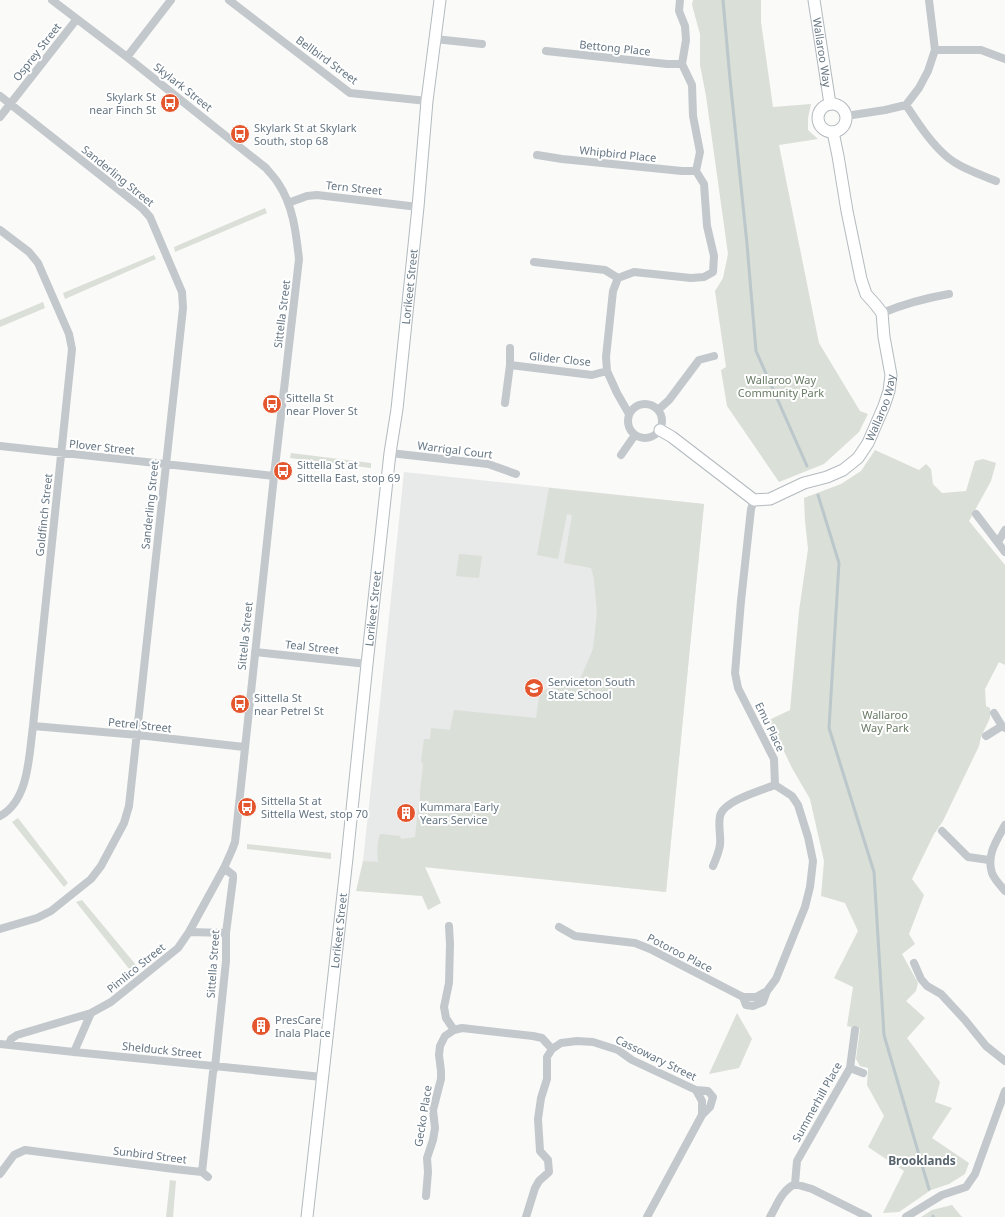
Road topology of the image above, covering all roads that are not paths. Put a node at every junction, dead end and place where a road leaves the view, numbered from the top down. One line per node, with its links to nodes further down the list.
1 (52, 0): 8 (street, Skylark Street)
2 (172, 0): 13 (street)
3 (229, 0): 17 (street, Bellbird Street)
4 (440, 0): 9 (street, Lorikeet Street)
5 (680, 0): 15 (street)
6 (814, 0): 19 (street, Wallaroo Way)
7 (929, 0): 11 (street)
8 (76, 20): 13 (street, Skylark Street); 18 (street, Osprey Street)
9 (435, 39): 10 (street); 17 (street, Lorikeet Street)
10 (482, 44)
11 (935, 50): 14 (street); 20 (street)
12 (546, 51): 15 (street, Bettong Place)
13 (127, 57): 27 (street, Skylark Street)
14 (1005, 59)
15 (682, 64): 25 (street)
16 (0, 96): 18 (street, Sanderling Street)
17 (428, 101): 28 (street, Lorikeet Street)
18 (10, 104): 22 (street, Osprey Street); 47 (street, Sanderling Street)
19 (830, 104): 21 (street); 23 (street)
20 (906, 105): 21 (street); 26 (street)
21 (846, 116): 23 (street)
22 (0, 117)
23 (833, 132): 33 (street)
24 (537, 155): 25 (street, Whipbird Place)
25 (696, 171): 31 (street)
26 (996, 181)
27 (288, 203): 28 (street, Tern Street); 49 (street, Sittella Street)
28 (418, 207): 44 (street, Lorikeet Street)
29 (0, 230): 45 (street, Goldfinch Street)
30 (534, 262): 31 (street)
31 (618, 278): 37 (street)
32 (949, 294): 33 (street)
33 (882, 313): 50 (street, Wallaroo Way)
34 (510, 348): 36 (street)
35 (714, 356): 39 (street)
36 (510, 366): 37 (street, Glider Close); 38 (street)
37 (607, 371): 40 (street)
38 (505, 404)
39 (658, 410): 40 (street); 41 (street)
40 (629, 414): 42 (street)
41 (660, 430): 42 (street); 50 (street)
42 (635, 435): 46 (street)
43 (0, 446): 45 (street, Plover Street)
44 (390, 453): 48 (street, Warrigal Court); 56 (street, Lorikeet Street)
45 (61, 454): 47 (street, Plover Street); 58 (street, Goldfinch Street)
46 (621, 455)
47 (165, 464): 49 (street, Plover Street); 60 (street, Sanderling Street)
48 (516, 474)
49 (274, 476): 55 (street, Sittella Street)
50 (754, 500): 63 (street, Emu Place)
51 (976, 514): 53 (street)
52 (1005, 530): 53 (street)
53 (998, 542): 54 (street)
54 (1005, 552)
55 (255, 652): 56 (street, Teal Street); 62 (street, Sittella Street)
56 (366, 664): 88 (street, Lorikeet Street)
57 (994, 713): 59 (street)
58 (33, 726): 60 (street, Petrel Street); 64 (street, Goldfinch Street)
59 (1003, 727): 61 (street)
60 (138, 735): 62 (street, Petrel Street); 73 (street, Sanderling Street)
61 (986, 736)
62 (244, 748): 69 (street, Sittella Street)
63 (775, 785): 68 (street); 72 (street, Potoroo Place)
64 (0, 816)
65 (1005, 825): 67 (street)
66 (942, 831): 67 (street)
67 (989, 860): 70 (street)
68 (714, 866)
69 (224, 868): 74 (street, Pimlico Street); 75 (street, Sittella Street)
70 (1005, 891)
71 (449, 926): 78 (street)
72 (559, 927)
73 (0, 928)
74 (189, 932): 75 (street); 77 (street, Pimlico Street)
75 (226, 933): 85 (street, Sittella Street)
76 (914, 963): 84 (street)
77 (91, 1013): 81 (street, Pimlico Street); 83 (street)
78 (454, 1030): 82 (street); 94 (street, Gecko Place)
79 (855, 1030): 86 (street, Summerhill Place)
80 (0, 1044): 81 (street, Shelduck Street)
81 (9, 1045): 83 (street, Shelduck Street)
82 (552, 1049): 89 (street, Cassowary Street); 96 (street)
83 (74, 1052): 85 (street, Shelduck Street)
84 (1005, 1061)
85 (215, 1066): 88 (street, Shelduck Street); 92 (street, Sunbird Street)
86 (850, 1068): 87 (street); 93 (street, Summerhill Place)
87 (863, 1073)
88 (322, 1077): 95 (street, Lorikeet Street)
89 (696, 1090): 91 (street, Cassowary Street); 91 (street)
90 (1005, 1091): 100 (street)
91 (702, 1114): 97 (street)
92 (0, 1174)
93 (795, 1184): 98 (street); 99 (street)
94 (426, 1196)
95 (307, 1217)
96 (526, 1217)
97 (647, 1217)
98 (770, 1217)
99 (868, 1217)
100 (906, 1217)

